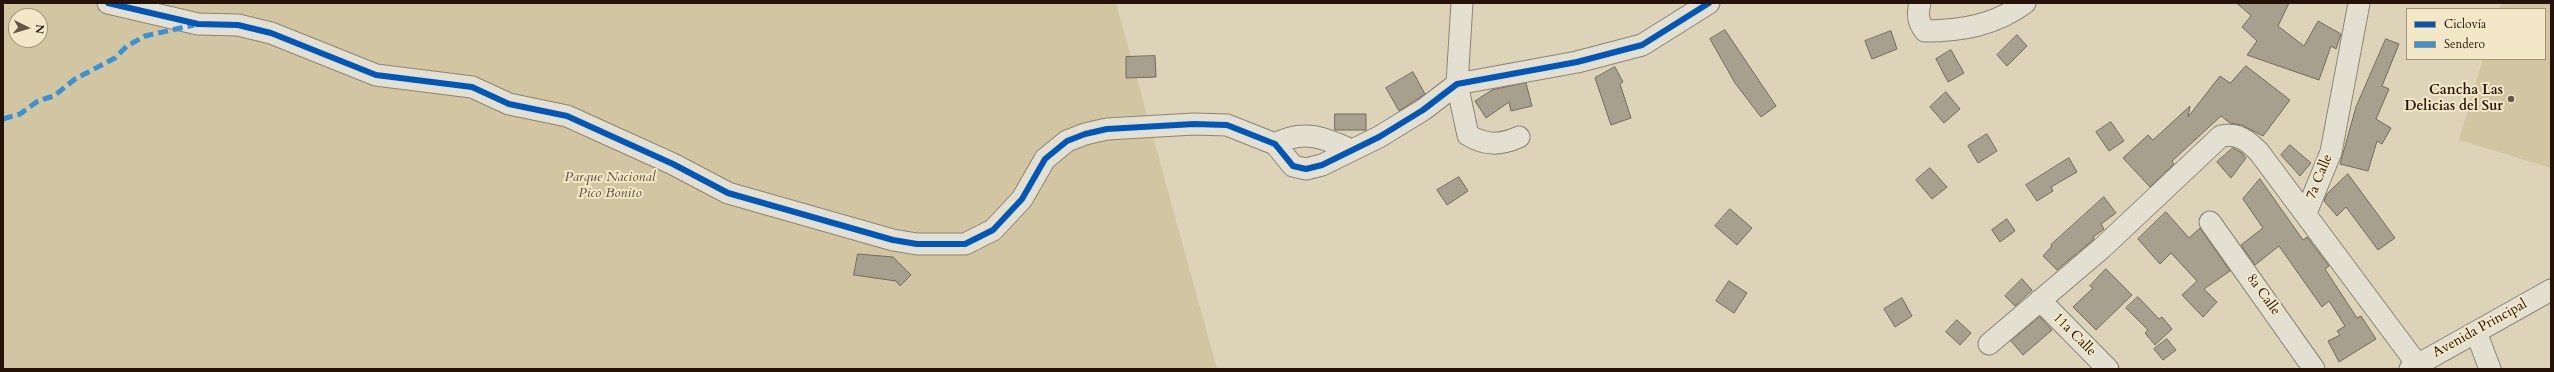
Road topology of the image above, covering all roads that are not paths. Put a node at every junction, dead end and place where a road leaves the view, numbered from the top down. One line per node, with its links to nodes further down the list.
1 (108, 3): 9 (street)
2 (1462, 3): 7 (street)
3 (1709, 3): 7 (street)
4 (1920, 3): 5 (street)
5 (2025, 3)
6 (2359, 3): 11 (street, 7a Calle)
7 (1457, 84): 8 (street); 10 (street)
8 (1519, 137)
9 (1275, 144): 10 (street); 10 (street)
10 (1351, 150)
11 (2306, 212): 14 (street); 17 (street, 7a Calle)
12 (2210, 222): 19 (street, 8a Calle)
13 (2551, 290): 15 (street, Avenida Principal)
14 (2040, 300): 16 (street); 18 (street, 11a Calle)
15 (2476, 332): 17 (street, Avenida Principal); 20 (street)
16 (1989, 344)
17 (2414, 366)
18 (2108, 369)
19 (2314, 369)
20 (2490, 369)

